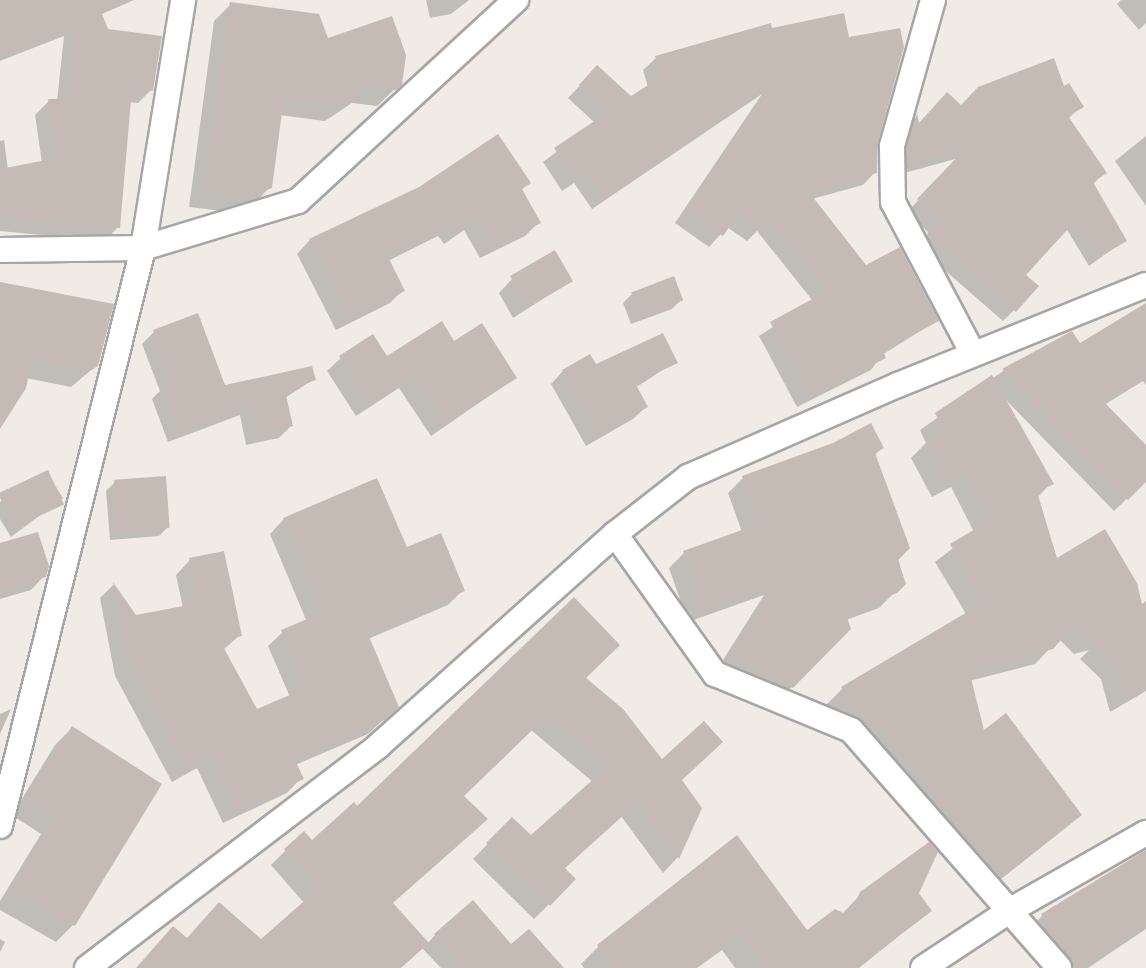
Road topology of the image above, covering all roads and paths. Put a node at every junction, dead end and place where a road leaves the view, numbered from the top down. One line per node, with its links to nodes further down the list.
1 (183, 0): 4 (street)
2 (516, 0): 4 (street)
3 (933, 0): 7 (street)
4 (143, 248): 5 (street); 9 (street)
5 (0, 250)
6 (1146, 285): 7 (street)
7 (973, 354): 8 (street)
8 (615, 534): 11 (street); 12 (street)
9 (0, 826)
10 (1146, 833): 11 (street)
11 (1009, 911): 13 (street); 14 (street)
12 (87, 968)
13 (923, 968)
14 (1059, 968)

